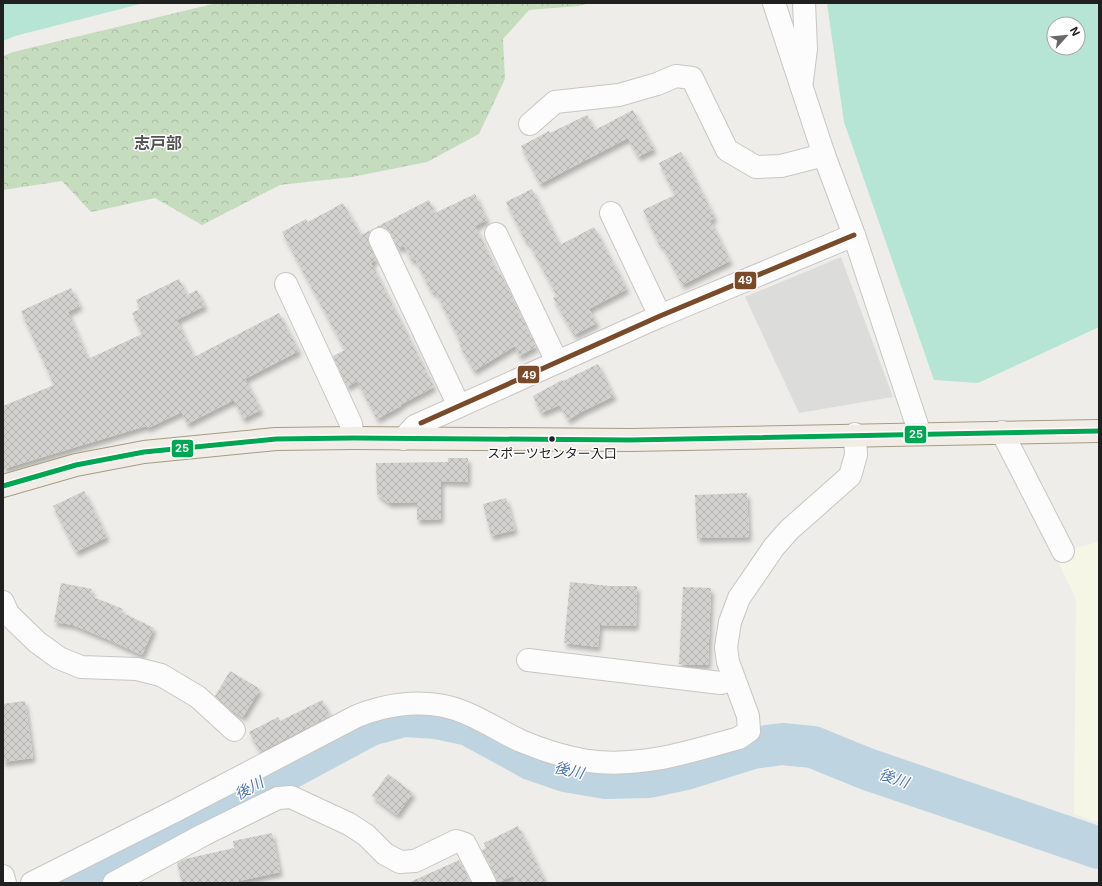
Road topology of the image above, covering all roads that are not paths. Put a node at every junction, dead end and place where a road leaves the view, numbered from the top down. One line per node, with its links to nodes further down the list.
1 (774, 3): 3 (street)
2 (804, 3): 3 (street)
3 (801, 85): 5 (street)
4 (530, 124): 5 (street)
5 (824, 155): 8 (street)
6 (611, 213): 11 (street)
7 (496, 234): 12 (street)
8 (854, 235): 11 (street); 17 (street)
9 (380, 238): 13 (street)
10 (286, 284): 18 (street)
11 (660, 316): 12 (street)
12 (557, 362): 13 (street)
13 (459, 406): 19 (street)
14 (1099, 431): 15 (main road)
15 (1002, 432): 17 (main road); 21 (street)
16 (855, 434): 17 (main road); 19 (main road); 24 (street)
17 (920, 434)
18 (353, 438): 19 (main road); 20 (main road)
19 (403, 439)
20 (3, 486)
21 (1063, 551)
22 (3, 602): 25 (street)
23 (528, 660): 24 (street)
24 (734, 679): 28 (street)
25 (234, 730)
26 (3, 876): 27 (street)
27 (5, 883)
28 (32, 883)
29 (114, 883): 30 (street)
30 (485, 883)

